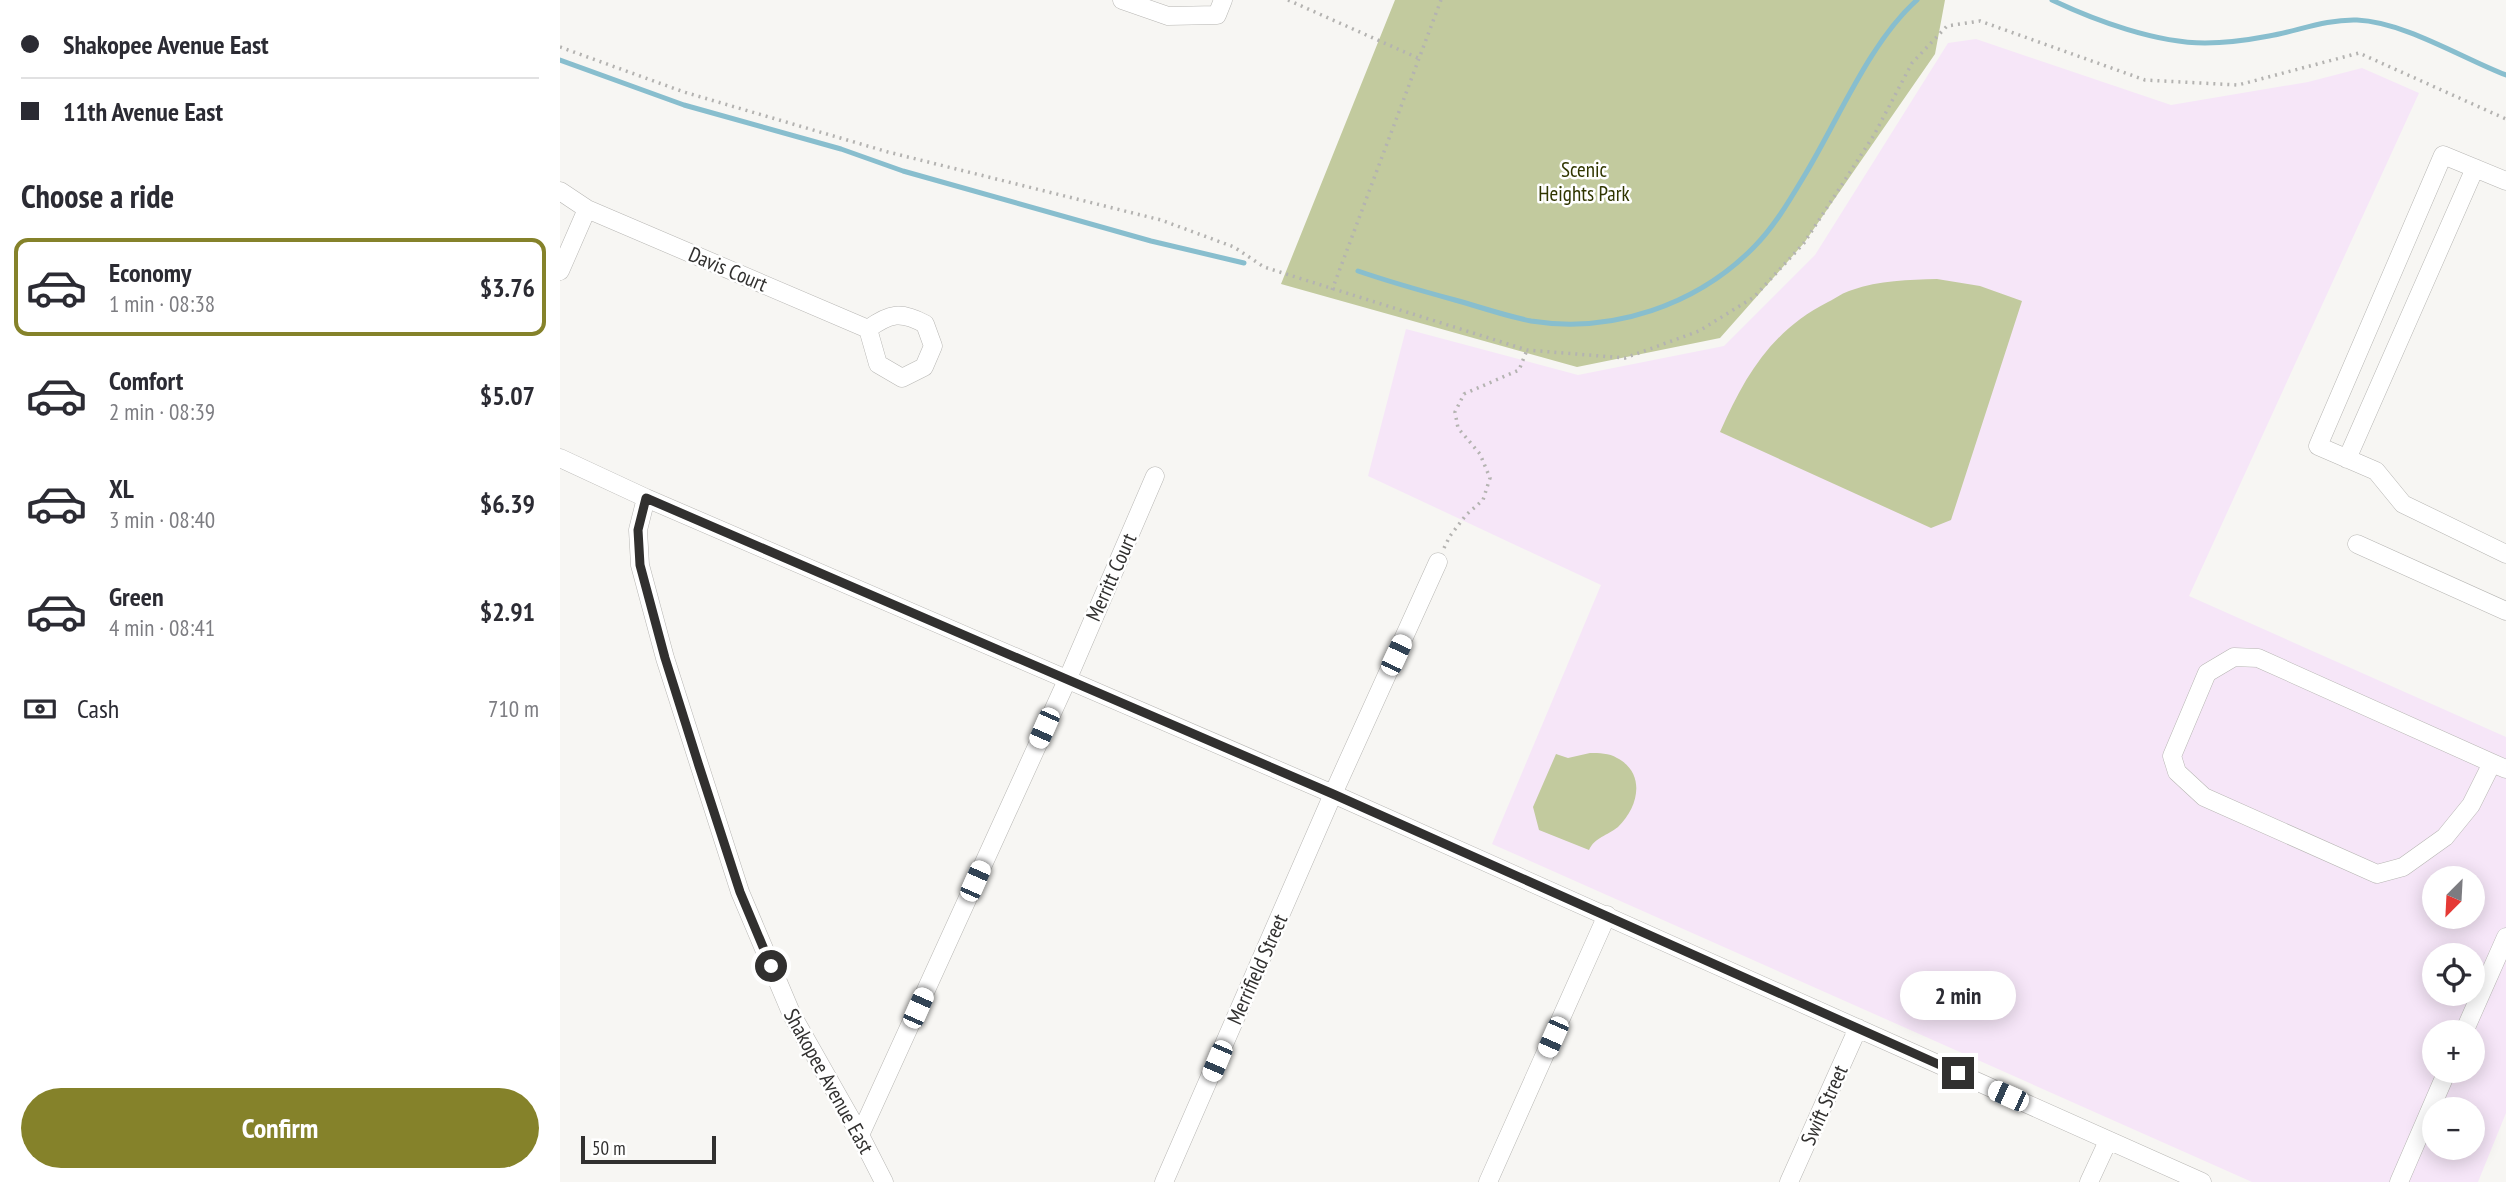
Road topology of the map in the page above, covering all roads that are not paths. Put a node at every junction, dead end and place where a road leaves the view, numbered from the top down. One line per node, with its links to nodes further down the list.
1 (1122, 0): 2 (street)
2 (1223, 0)
3 (2475, 169): 4 (street); 11 (street); 11 (street)
4 (2506, 181)
5 (560, 191): 6 (street, Davis Court)
6 (587, 209): 7 (street); 9 (street, Davis Court)
7 (564, 252): 8 (street)
8 (560, 271)
9 (868, 329)
10 (560, 458): 13 (street)
11 (2347, 458): 15 (street)
12 (1155, 476): 18 (street, Merritt Court)
13 (646, 498): 18 (street); 26 (street, Shakopee Avenue East)
14 (2357, 544): 17 (street)
15 (2506, 554)
16 (1438, 562): 20 (street, Merrifield Street)
17 (2506, 611)
18 (1068, 678): 20 (street); 26 (street, Merritt Court)
19 (2499, 766): 19 (street)
20 (1333, 794): 21 (street); 29 (street, Merrifield Street)
21 (1607, 915): 24 (street); 30 (street)
22 (2506, 937): 23 (street)
23 (2469, 1020)
24 (1858, 1028): 27 (street); 31 (street, Swift Street)
25 (2442, 1083): 34 (street)
26 (860, 1135): 28 (street, Shakopee Avenue East)
27 (2108, 1141): 32 (street); 33 (street)
28 (884, 1182)
29 (1164, 1182)
30 (1488, 1182)
31 (1789, 1182)
32 (2089, 1182)
33 (2202, 1182)
34 (2399, 1182)

